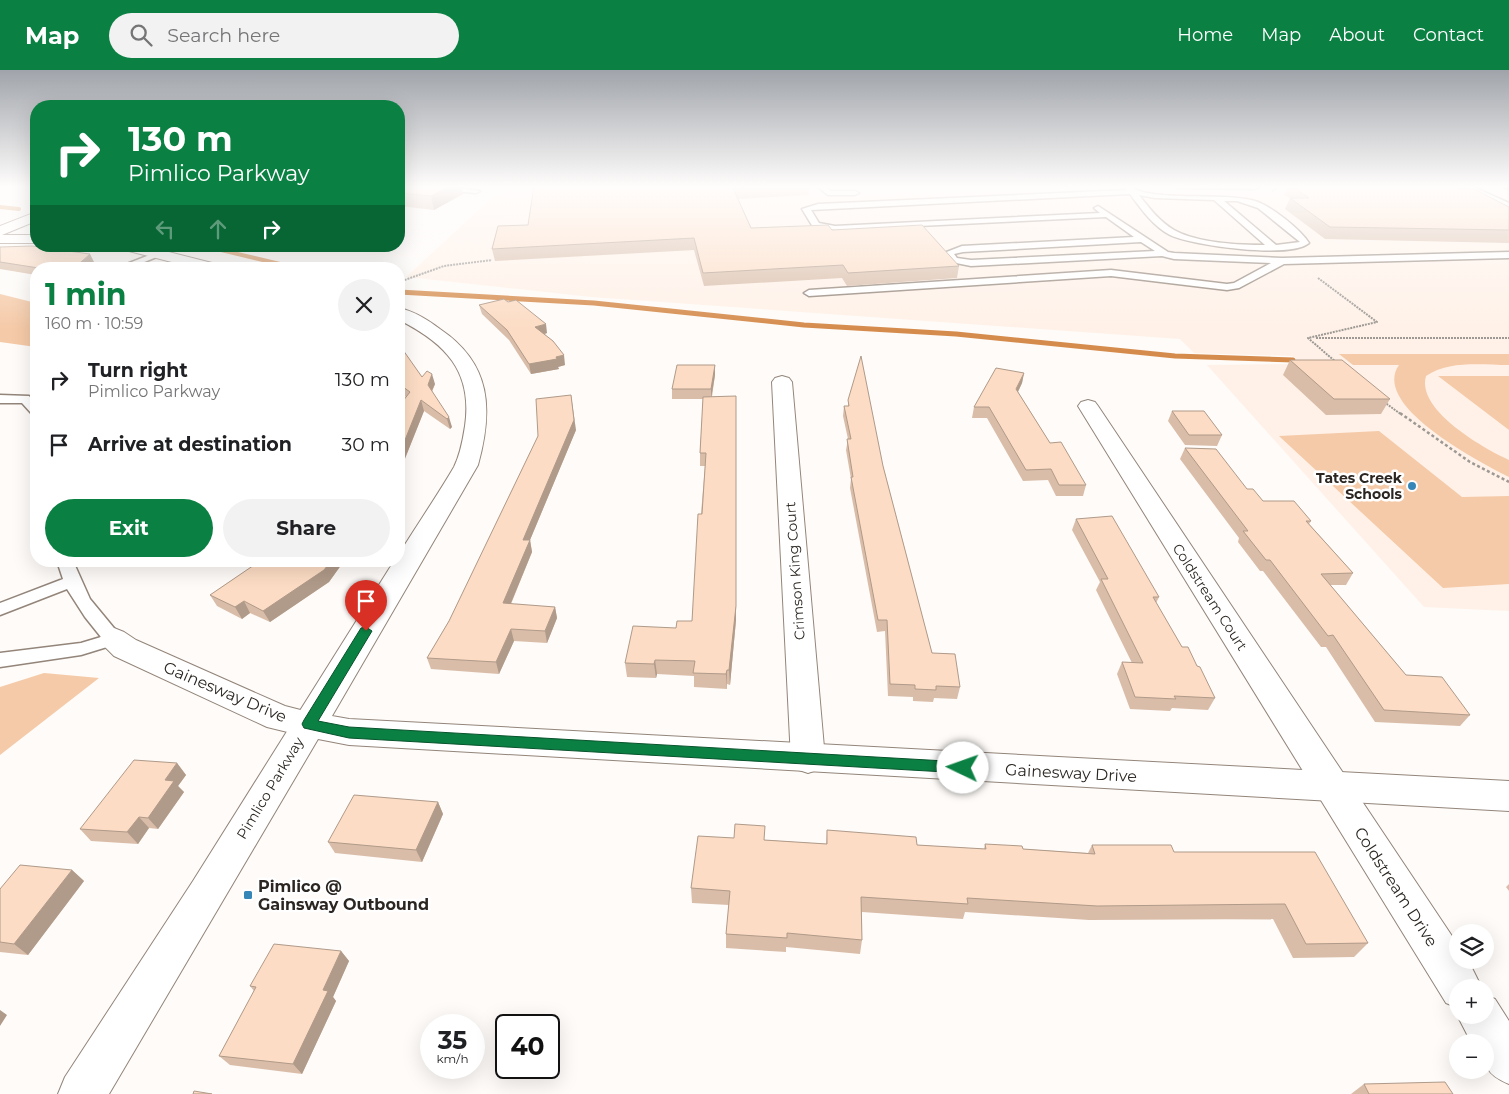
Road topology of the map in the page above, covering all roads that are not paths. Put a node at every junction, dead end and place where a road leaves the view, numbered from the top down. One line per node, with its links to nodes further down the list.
1 (1134, 234): 7 (lane)
2 (1178, 234): 8 (lane)
3 (1258, 234): 8 (lane)
4 (1296, 234): 8 (lane)
5 (0, 239): 6 (street)
6 (30, 239)
7 (1142, 239): 10 (lane); 10 (lane)
8 (1273, 247)
9 (152, 252): 11 (street)
10 (1164, 253): 13 (lane)
11 (160, 254): 14 (lane); 15 (street)
12 (1509, 255): 13 (lane)
13 (1282, 261): 16 (lane)
14 (138, 262)
15 (192, 262)
16 (808, 293)
17 (405, 317): 22 (street, Pimlico Parkway)
18 (782, 382): 30 (street, Crimson King Court)
19 (0, 399): 20 (lane)
20 (30, 404)
21 (1088, 406): 31 (street, Coldstream Court)
22 (405, 565)
23 (66, 567): 25 (lane)
24 (404, 567): 29 (street, Pimlico Parkway)
25 (70, 582): 26 (lane); 27 (lane)
26 (0, 609)
27 (114, 639): 28 (lane); 29 (street, Gainesway Drive)
28 (0, 660)
29 (308, 724): 30 (street, Gainesway Drive); 36 (street, Pimlico Parkway)
30 (808, 759): 31 (street, Gainesway Drive)
31 (1332, 787): 32 (street, Gainesway Drive); 33 (street, Coldstream Drive)
32 (1509, 796)
33 (1456, 979)
34 (1485, 1024): 35 (street)
35 (1509, 1061)
36 (82, 1094)

